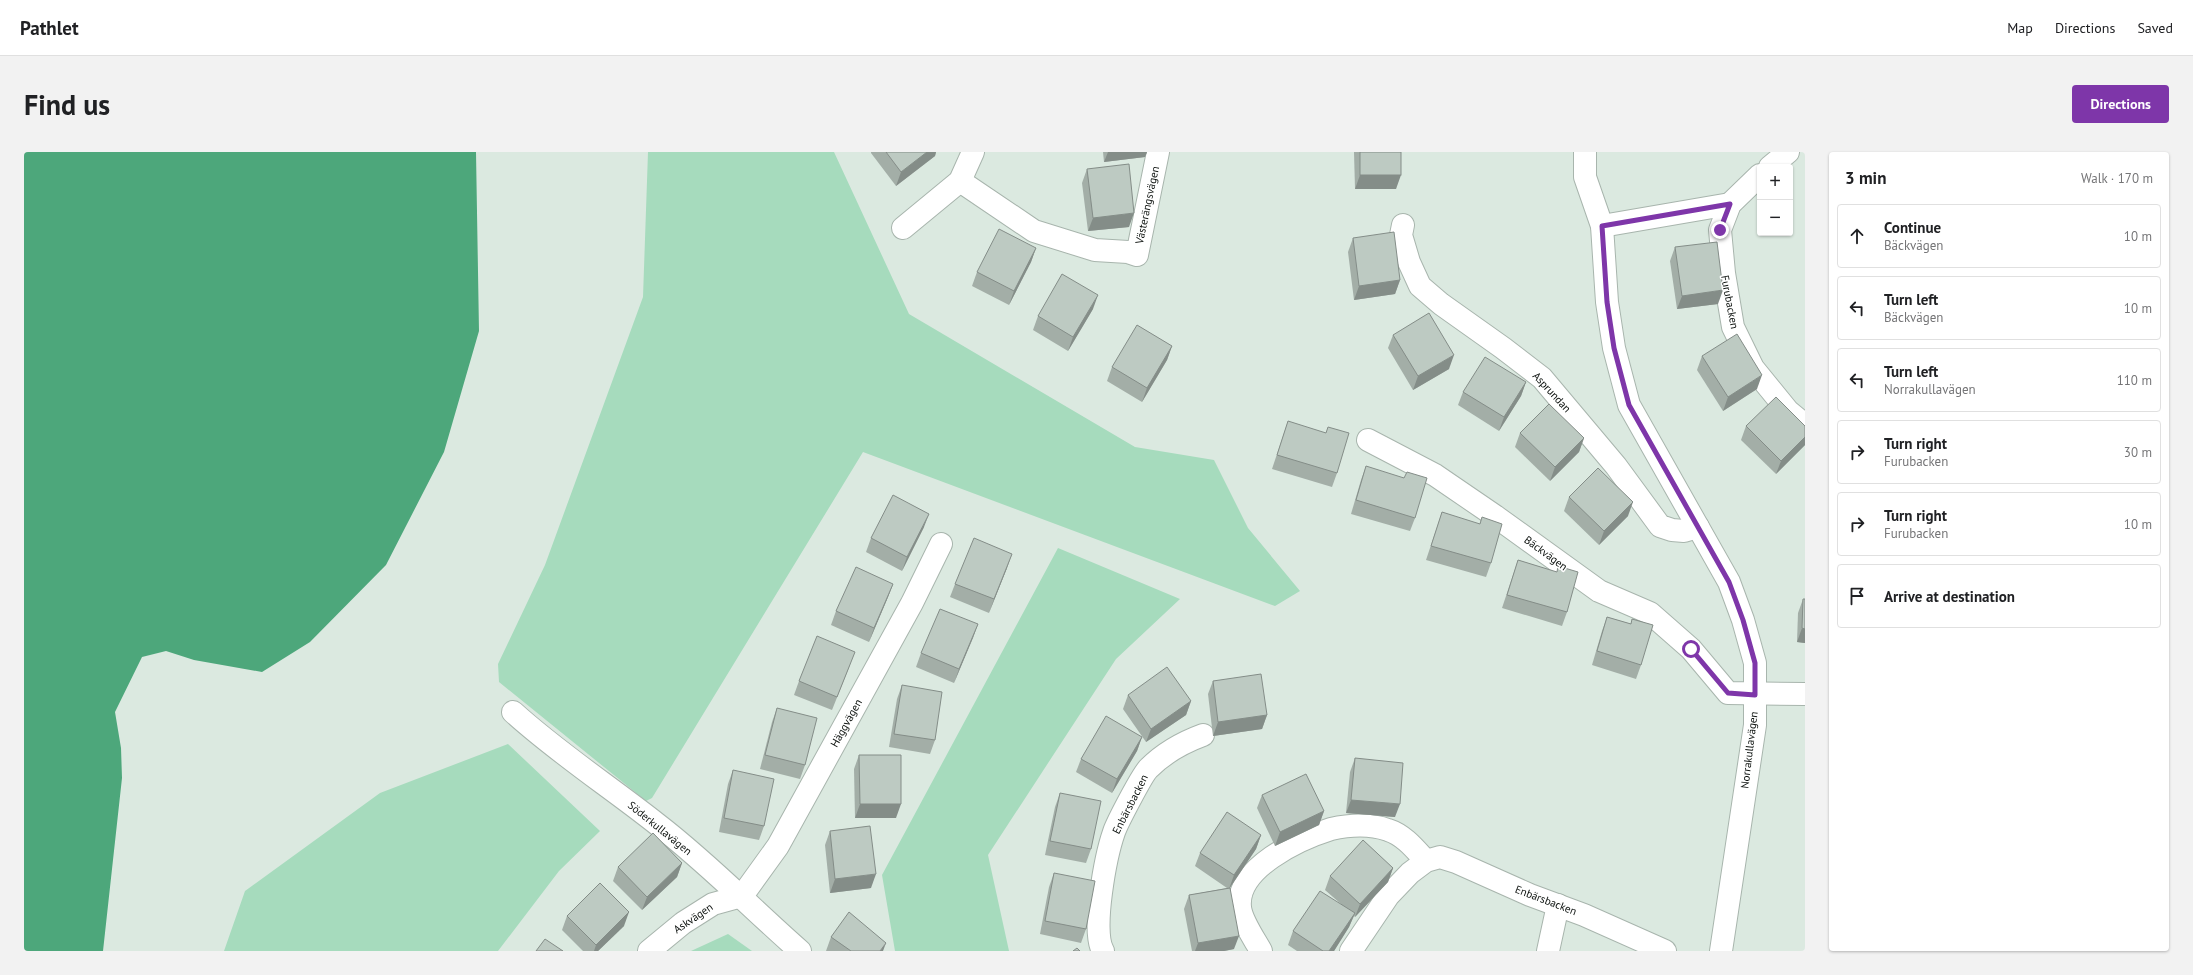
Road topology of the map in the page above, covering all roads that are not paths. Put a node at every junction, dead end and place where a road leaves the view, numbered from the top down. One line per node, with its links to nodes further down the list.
1 (973, 152): 7 (street)
2 (1158, 152): 7 (street, Västerängsvägen)
3 (1585, 152): 10 (street, Norrakullavägen)
4 (1788, 152): 5 (street)
5 (1774, 164)
6 (1757, 178): 8 (street, Furubacken)
7 (960, 181): 11 (street)
8 (1730, 204): 10 (street); 12 (street, Furubacken)
9 (1403, 225): 14 (street, Asprundan)
10 (1602, 226): 14 (street, Norrakullavägen)
11 (903, 228)
12 (1805, 425)
13 (1368, 440): 17 (street, Bäckvägen)
14 (1698, 528): 17 (street, Norrakullavägen)
15 (941, 544): 21 (street, Häggvägen)
16 (1805, 694): 17 (street, Bäckvägen)
17 (1755, 695): 30 (street, Norrakullavägen)
18 (513, 712): 21 (street, Söderkullavägen)
19 (1204, 735): 25 (street, Enbärsbacken)
20 (1426, 861): 22 (street, Enbärsbacken); 26 (street); 27 (street, Enbärsbacken)
21 (742, 896): 23 (street, Askvägen); 24 (street, Söderkullavägen)
22 (1558, 905): 28 (street); 29 (street, Enbärsbacken)
23 (649, 951)
24 (800, 951)
25 (1104, 951)
26 (1261, 951)
27 (1350, 951)
28 (1548, 951)
29 (1665, 951)
30 (1721, 951)

